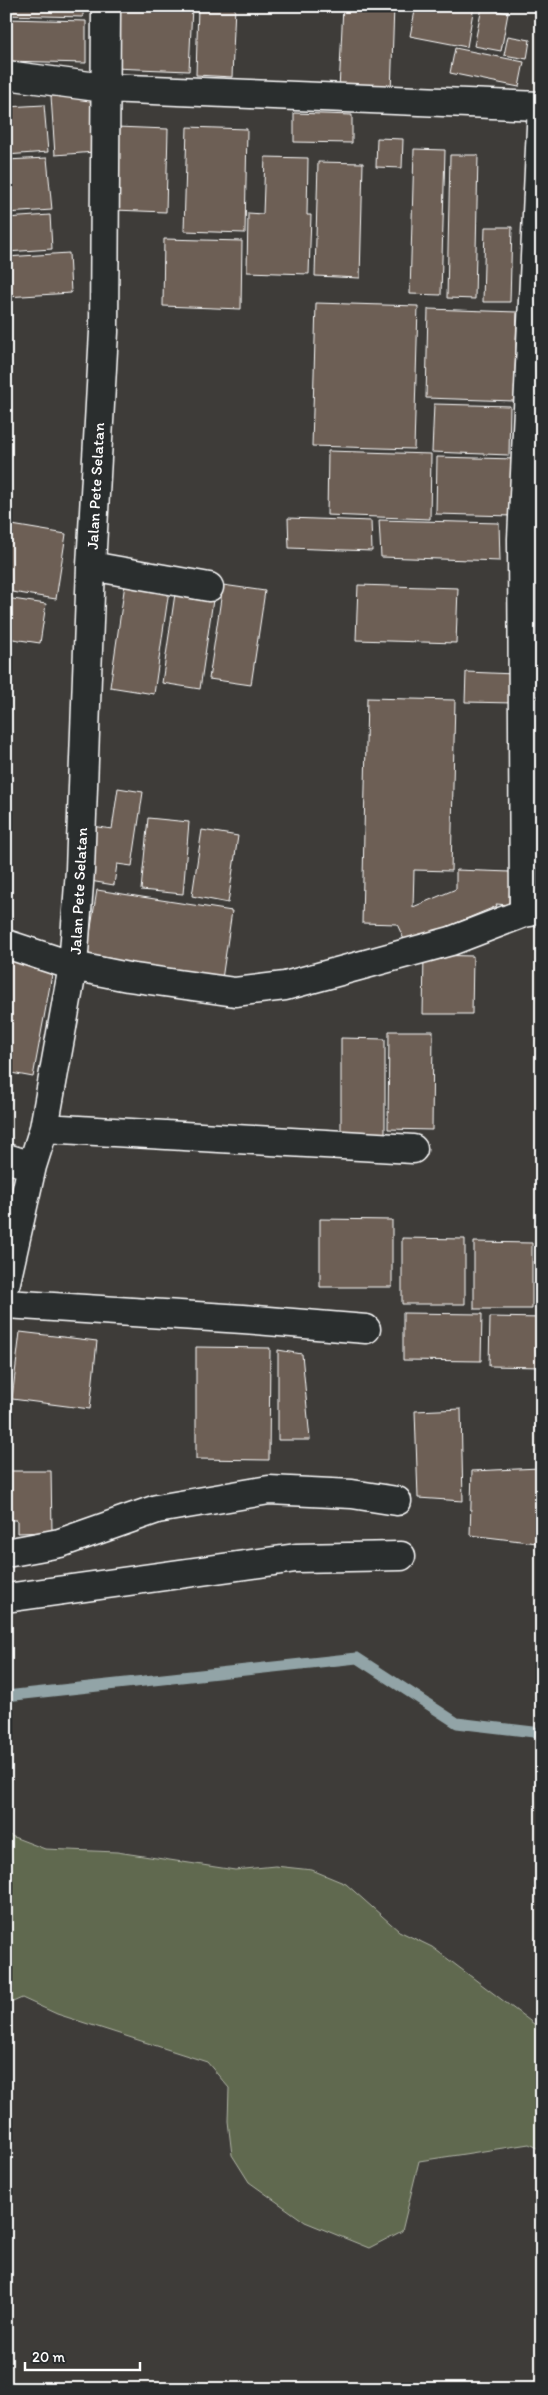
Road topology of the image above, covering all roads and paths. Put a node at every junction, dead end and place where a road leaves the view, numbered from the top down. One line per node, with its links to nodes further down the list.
1 (106, 6): 3 (street, Jalan Pete Selatan)
2 (6, 74): 3 (street)
3 (105, 88): 4 (street); 6 (street, Jalan Pete Selatan)
4 (541, 106): 5 (street)
5 (532, 539): 8 (street)
6 (91, 566): 7 (street); 10 (street, Jalan Pete Selatan)
7 (209, 587)
8 (533, 912): 10 (street, Jalan Pete Selatan)
9 (6, 944): 10 (street, Jalan Pete Selatan)
10 (73, 966): 11 (street, Jalan Pete Selatan)
11 (44, 1128): 12 (street); 13 (street, Jalan Pete Selatan)
12 (413, 1150)
13 (19, 1162): 14 (street, Jalan Pete Selatan)
14 (6, 1282)
15 (6, 1304): 16 (street)
16 (366, 1329)
17 (397, 1502): 18 (street)
18 (6, 1553)
19 (401, 1556): 20 (street)
20 (6, 1598)

